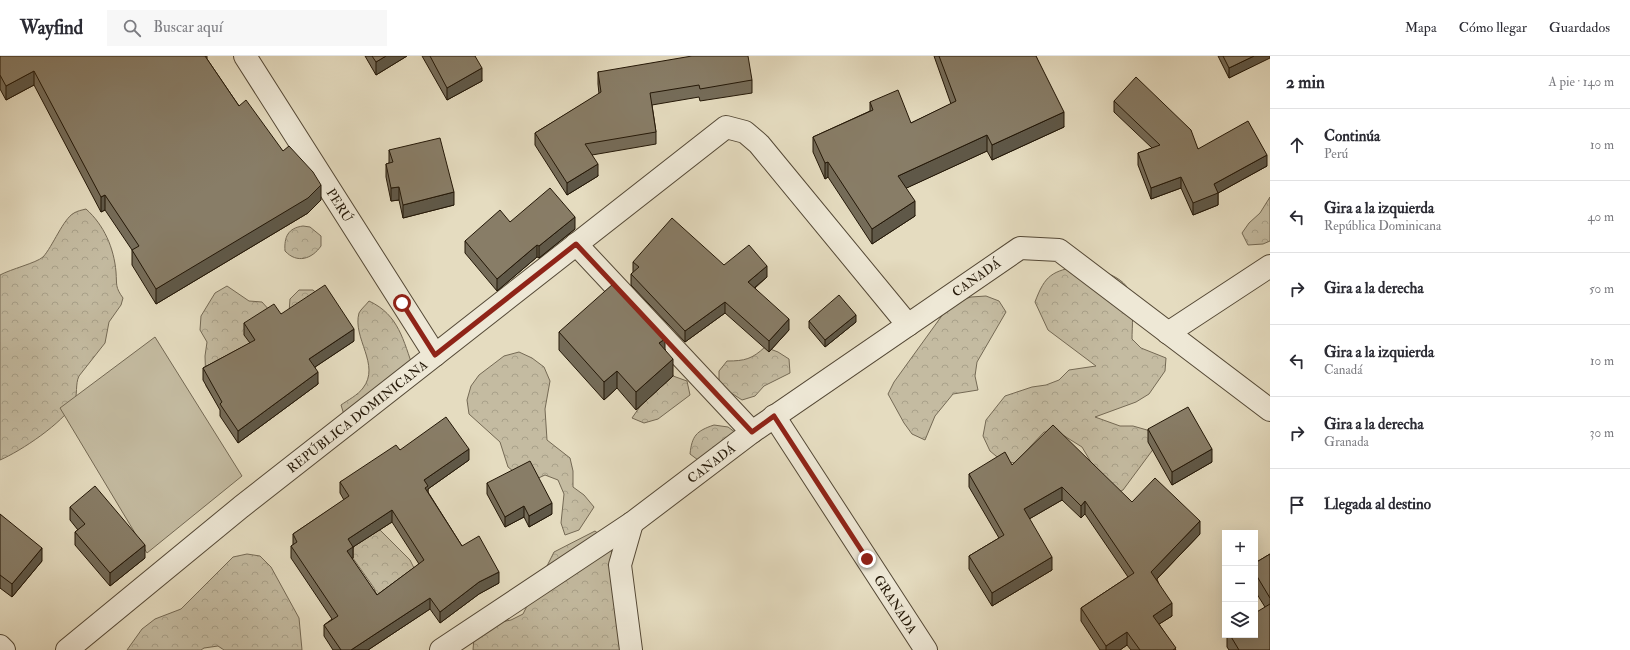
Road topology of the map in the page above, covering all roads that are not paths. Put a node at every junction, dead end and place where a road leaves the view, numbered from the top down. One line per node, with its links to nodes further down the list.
1 (245, 56): 6 (street, PERÚ)
2 (576, 244): 4 (street, REPÚBLICA DOMINICANA); 6 (street, REPÚBLICA DOMINICANA); 9 (street)
3 (1270, 266): 5 (street)
4 (908, 325): 5 (street, CANADÁ); 8 (street, CANADÁ)
5 (1168, 333): 7 (street)
6 (435, 355): 13 (street, REPÚBLICA DOMINICANA)
7 (1270, 410)
8 (774, 416): 9 (street, CANADÁ); 16 (street, GRANADA)
9 (752, 432): 10 (street, CANADÁ)
10 (632, 523): 14 (street, CANADÁ); 15 (street)
11 (0, 646): 12 (street)
12 (4, 650)
13 (68, 650)
14 (441, 650)
15 (631, 650)
16 (926, 650)

